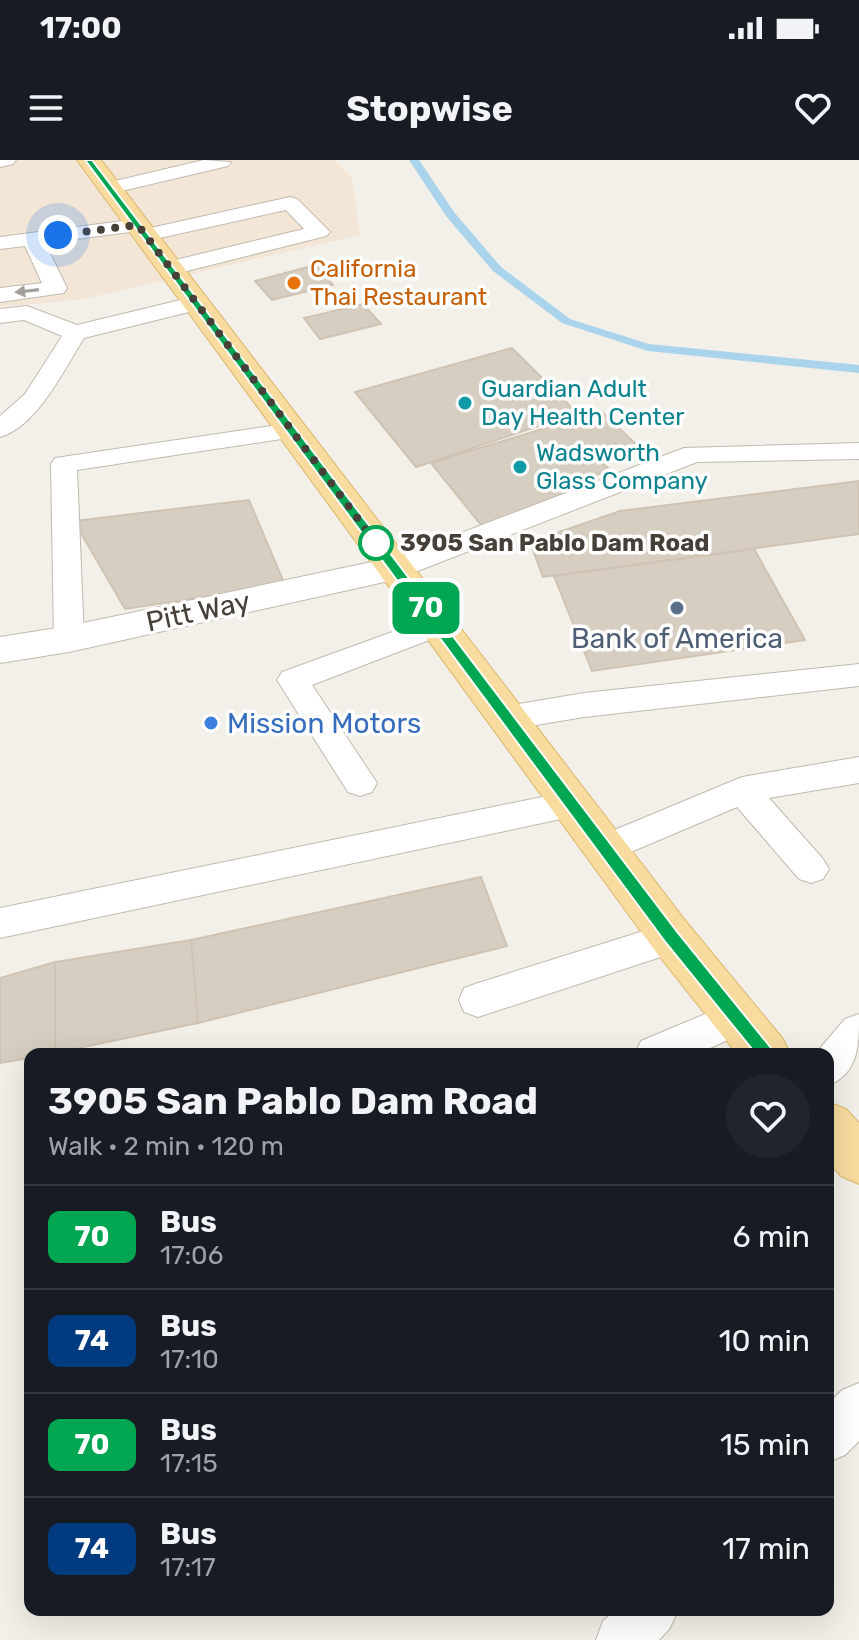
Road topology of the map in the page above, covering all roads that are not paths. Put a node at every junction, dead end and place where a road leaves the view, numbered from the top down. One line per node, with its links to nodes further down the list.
1 (6, 160): 3 (lane)
2 (219, 160): 4 (lane)
3 (0, 161)
4 (99, 174): 5 (main road)
5 (142, 230): 6 (lane); 8 (main road); 8 (lane)
6 (32, 238): 7 (lane); 9 (lane, one-way to 9)
7 (0, 243)
8 (171, 268): 10 (main road)
9 (0, 295)
10 (197, 303): 12 (lane); 14 (main road)
11 (0, 316): 12 (lane)
12 (75, 333): 13 (lane)
13 (0, 429)
14 (292, 431): 16 (main road); 18 (lane)
15 (859, 451): 16 (lane)
16 (395, 569): 17 (main road); 18 (street, Pitt Way)
17 (439, 625): 21 (main road); 23 (lane)
18 (69, 639): 19 (street, Pitt Way)
19 (0, 650)
20 (859, 675): 21 (lane)
21 (507, 718): 25 (main road)
22 (859, 770): 24 (lane)
23 (360, 783)
24 (742, 790): 26 (lane); 27 (lane)
25 (571, 804): 26 (main road); 28 (lane)
26 (605, 849): 29 (main road)
27 (811, 869)
28 (0, 923)
29 (672, 938): 30 (lane); 31 (main road)
30 (478, 1000)
31 (736, 1018): 33 (lane); 34 (main road)
32 (859, 1031): 35 (lane)
33 (668, 1048)
34 (761, 1048)
35 (834, 1061)
36 (834, 1132): 37 (main road)
37 (859, 1159)
38 (859, 1407): 39 (lane)
39 (834, 1432)
40 (646, 1616): 41 (lane)
41 (622, 1640)

